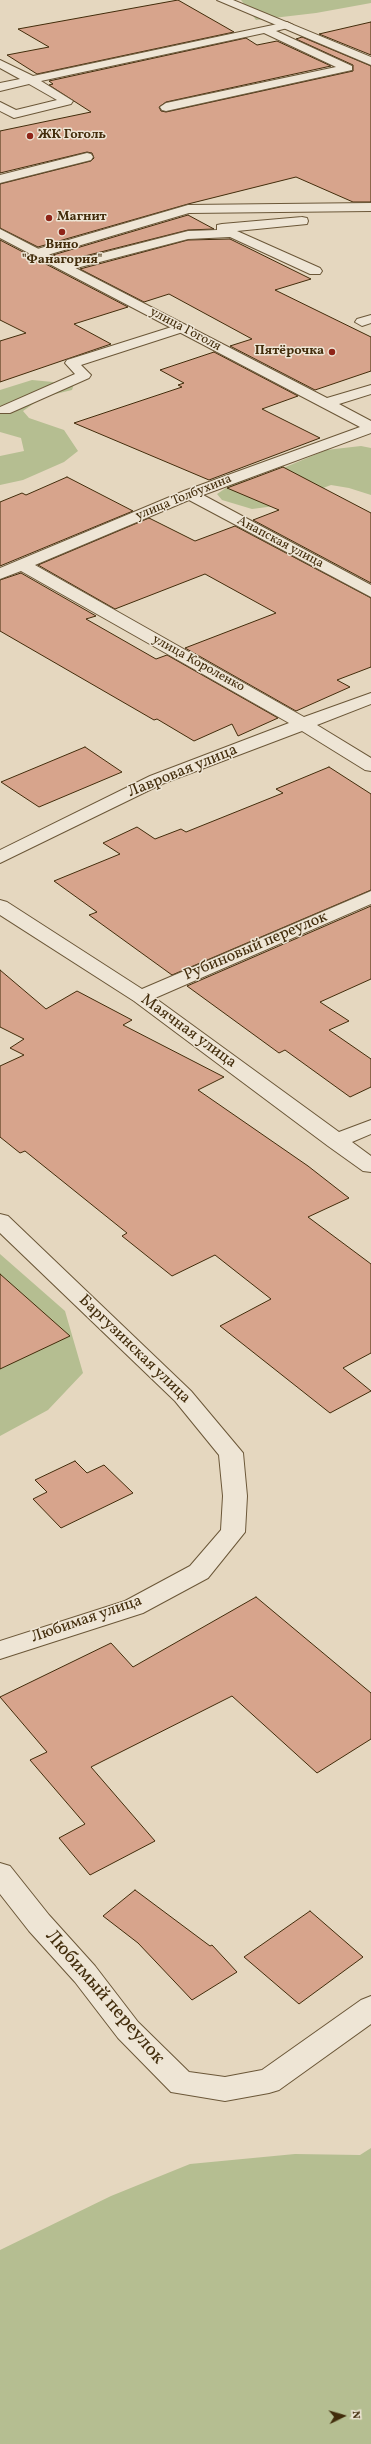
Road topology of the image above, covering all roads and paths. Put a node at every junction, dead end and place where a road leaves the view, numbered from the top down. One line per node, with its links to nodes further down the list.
1 (223, 0): 2 (street)
2 (287, 25): 3 (lane); 4 (street)
3 (266, 30): 6 (lane); 9 (lane)
4 (371, 61)
5 (0, 63): 6 (lane)
6 (31, 80): 7 (lane); 8 (lane)
7 (0, 87)
8 (0, 106)
9 (166, 107)
10 (86, 157): 11 (lane)
11 (0, 180)
12 (371, 207): 16 (lane)
13 (354, 218): 15 (lane)
14 (0, 233): 16 (street, улица Гоголя)
15 (188, 235): 17 (lane); 18 (lane)
16 (39, 253): 17 (street, улица Гоголя)
17 (65, 267): 19 (street, улица Гоголя)
18 (315, 271)
19 (181, 328): 21 (street, улица Гоголя); 22 (lane)
20 (371, 389): 21 (street)
21 (327, 403): 23 (street, улица Гоголя)
22 (5, 410)
23 (371, 427): 24 (street, улица Толбухина)
24 (190, 494): 25 (street, улица Толбухина); 27 (street, Анапская улица)
25 (23, 565): 26 (street, улица Толбухина); 29 (street, улица Короленко)
26 (0, 574)
27 (371, 592)
28 (371, 698): 29 (street, Лавровая улица)
29 (305, 725): 30 (street, улица Короленко); 31 (street, Лавровая улица)
30 (371, 766)
31 (0, 857)
32 (371, 897): 34 (street, Рубиновый переулок)
33 (0, 906): 34 (street, Маячная улица)
34 (142, 997): 36 (street, Маячная улица)
35 (371, 1126): 36 (street)
36 (336, 1141): 37 (street, Маячная улица)
37 (371, 1166)
38 (0, 1221): 39 (street, Баргузинская улица)
39 (235, 1496): 40 (street, Любимая улица)
40 (0, 1650)
41 (0, 1874): 42 (street, Любимый переулок)
42 (371, 2008)

